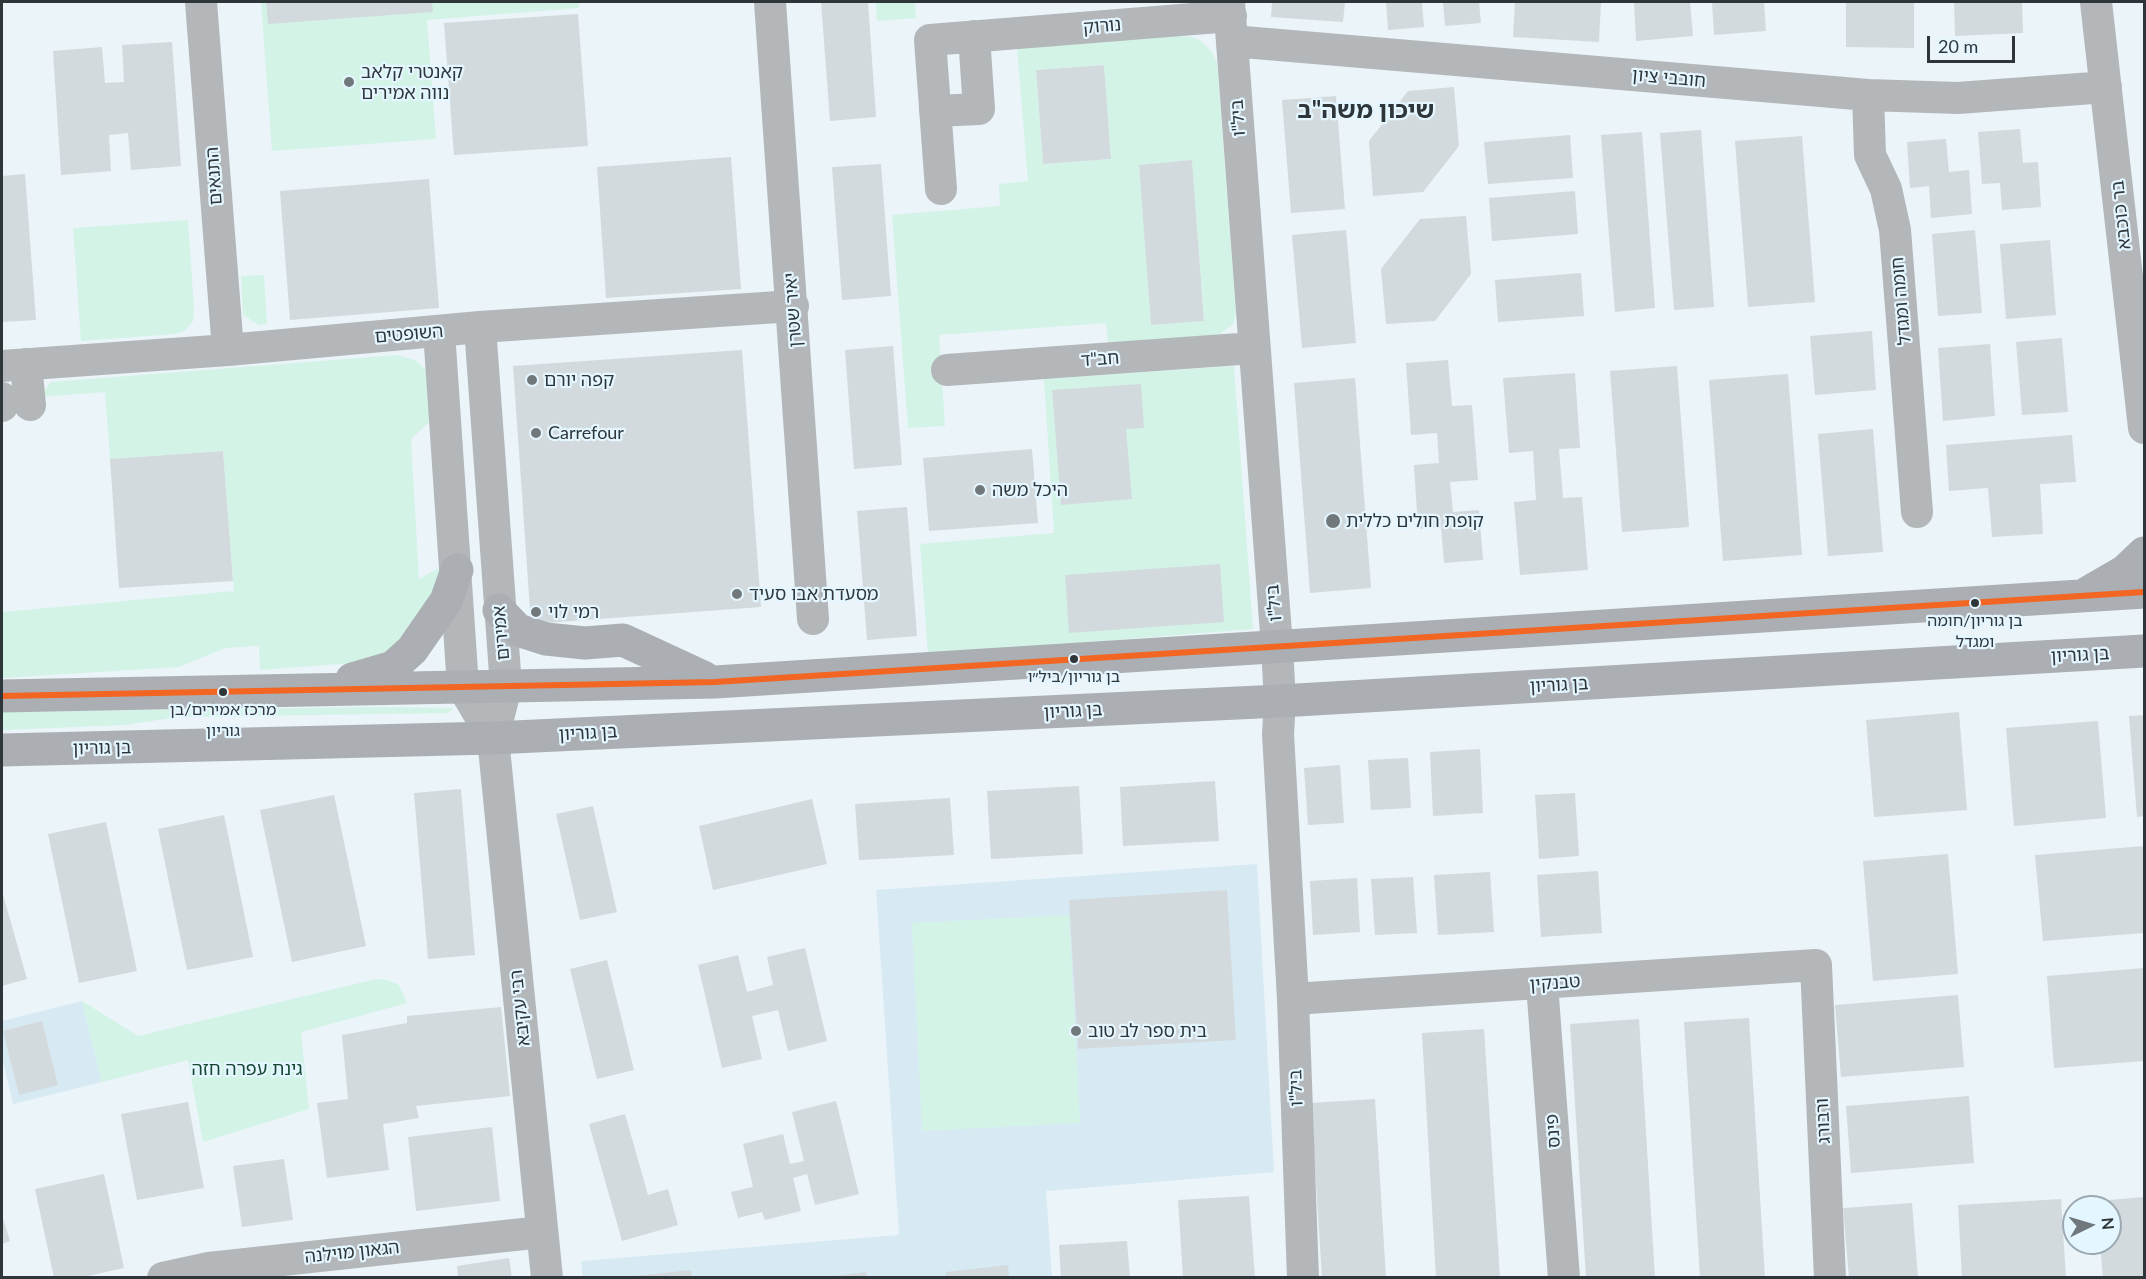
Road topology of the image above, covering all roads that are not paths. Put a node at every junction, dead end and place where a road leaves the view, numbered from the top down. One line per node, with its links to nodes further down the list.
1 (201, 2): 14 (street, התנאים)
2 (770, 2): 10 (street, יאיר שטרן)
3 (2096, 2): 6 (street, בר כוכבא)
4 (1231, 20): 5 (street, נורוק); 7 (street, חובבי ציון); 13 (street, ביל"ו)
5 (974, 36): 8 (street, נורוק); 8 (street)
6 (2106, 87): 7 (street, חובבי ציון); 18 (street, בר כוכבא)
7 (1868, 95): 19 (street, חומה ומגדל)
8 (935, 111): 9 (street, נורוק)
9 (941, 189)
10 (793, 306): 11 (street, השופטים); 25 (street, יאיר שטרן)
11 (480, 327): 12 (street, השופטים); 24 (street, אמירים)
12 (439, 331): 14 (street, השופטים); 21 (street)
13 (1253, 348): 16 (street, חב"ד); 26 (street, ביל"ו)
14 (228, 350): 15 (street, השופטים)
15 (14, 365): 17 (street, השופטים)
16 (947, 370)
17 (11, 403)
18 (2145, 428)
19 (1917, 512)
20 (2145, 553): 23 (main road)
21 (457, 570): 29 (street); 31 (main road)
22 (2145, 592): 23 (main road)
23 (2082, 596): 26 (main road)
24 (499, 610): 28 (main road); 30 (street, אמירים)
25 (813, 619)
26 (1277, 647): 28 (main road); 33 (street, ביל"ו)
27 (2145, 651): 33 (main road, בן גוריון)
28 (715, 682): 30 (main road)
29 (463, 687): 30 (main road); 31 (main road); 34 (street)
30 (506, 687): 34 (street, אמירים)
31 (313, 690): 32 (main road)
32 (2, 696)
33 (1280, 701): 34 (main road, בן גוריון); 38 (street, ביל"ו)
34 (493, 738): 35 (main road, בן גוריון); 39 (street, רבי עקיבא)
35 (2, 750)
36 (1816, 965): 37 (street, טבנקין); 44 (street, ורבורג)
37 (1542, 984): 38 (street, טבנקין); 43 (street, פינס)
38 (1293, 999): 42 (street, ביל"ו)
39 (542, 1232): 40 (street, הגאון מוילנה); 41 (street, רבי עקיבא)
40 (163, 1278)
41 (547, 1278)
42 (1304, 1278)
43 (1564, 1278)
44 (1830, 1278)

